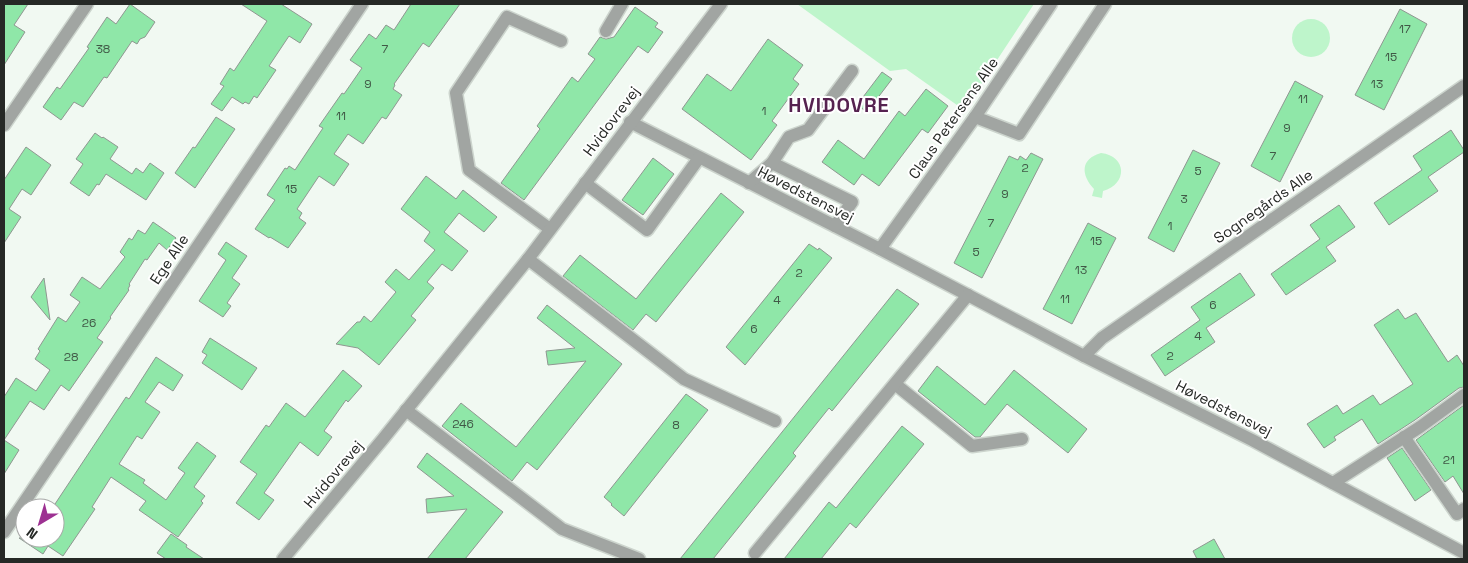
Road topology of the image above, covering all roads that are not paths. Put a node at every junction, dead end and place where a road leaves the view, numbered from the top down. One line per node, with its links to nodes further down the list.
1 (87, 4): 13 (street)
2 (362, 4): 32 (street, Ege Alle)
3 (622, 4): 7 (street)
4 (720, 4): 12 (street, Hvidovrevej)
5 (1051, 4): 11 (street, Claus Petersens Alle)
6 (1105, 4): 11 (street)
7 (606, 31)
8 (561, 41): 19 (street)
9 (852, 72): 15 (street)
10 (1464, 86): 23 (street, Sognegårds Alle)
11 (975, 116): 20 (street, Claus Petersens Alle)
12 (630, 122): 14 (street, Høvedstensvej); 16 (street, Hvidovrevej)
13 (4, 124)
14 (700, 158): 16 (street); 17 (street, Høvedstensvej)
15 (772, 163): 17 (street); 18 (street)
16 (584, 183): 19 (street, Hvidovrevej)
17 (749, 183): 18 (street, Høvedstensvej)
18 (834, 226): 20 (street, Høvedstensvej)
19 (550, 229): 21 (street, Hvidovrevej)
20 (880, 249): 22 (street, Høvedstensvej)
21 (528, 259): 26 (street, Hvidovrevej); 27 (street)
22 (968, 295): 23 (street, Høvedstensvej); 24 (street)
23 (1084, 356): 30 (street, Høvedstensvej)
24 (895, 384): 29 (street); 33 (street)
25 (1464, 396): 28 (street)
26 (406, 410): 35 (street, Hvidovrevej); 36 (street)
27 (775, 421)
28 (1404, 437): 30 (street); 31 (street)
29 (1022, 439)
30 (1333, 483): 34 (street, Høvedstensvej)
31 (1464, 509)
32 (4, 532)
33 (756, 553)
34 (1464, 553)
35 (284, 559)
36 (639, 559)

